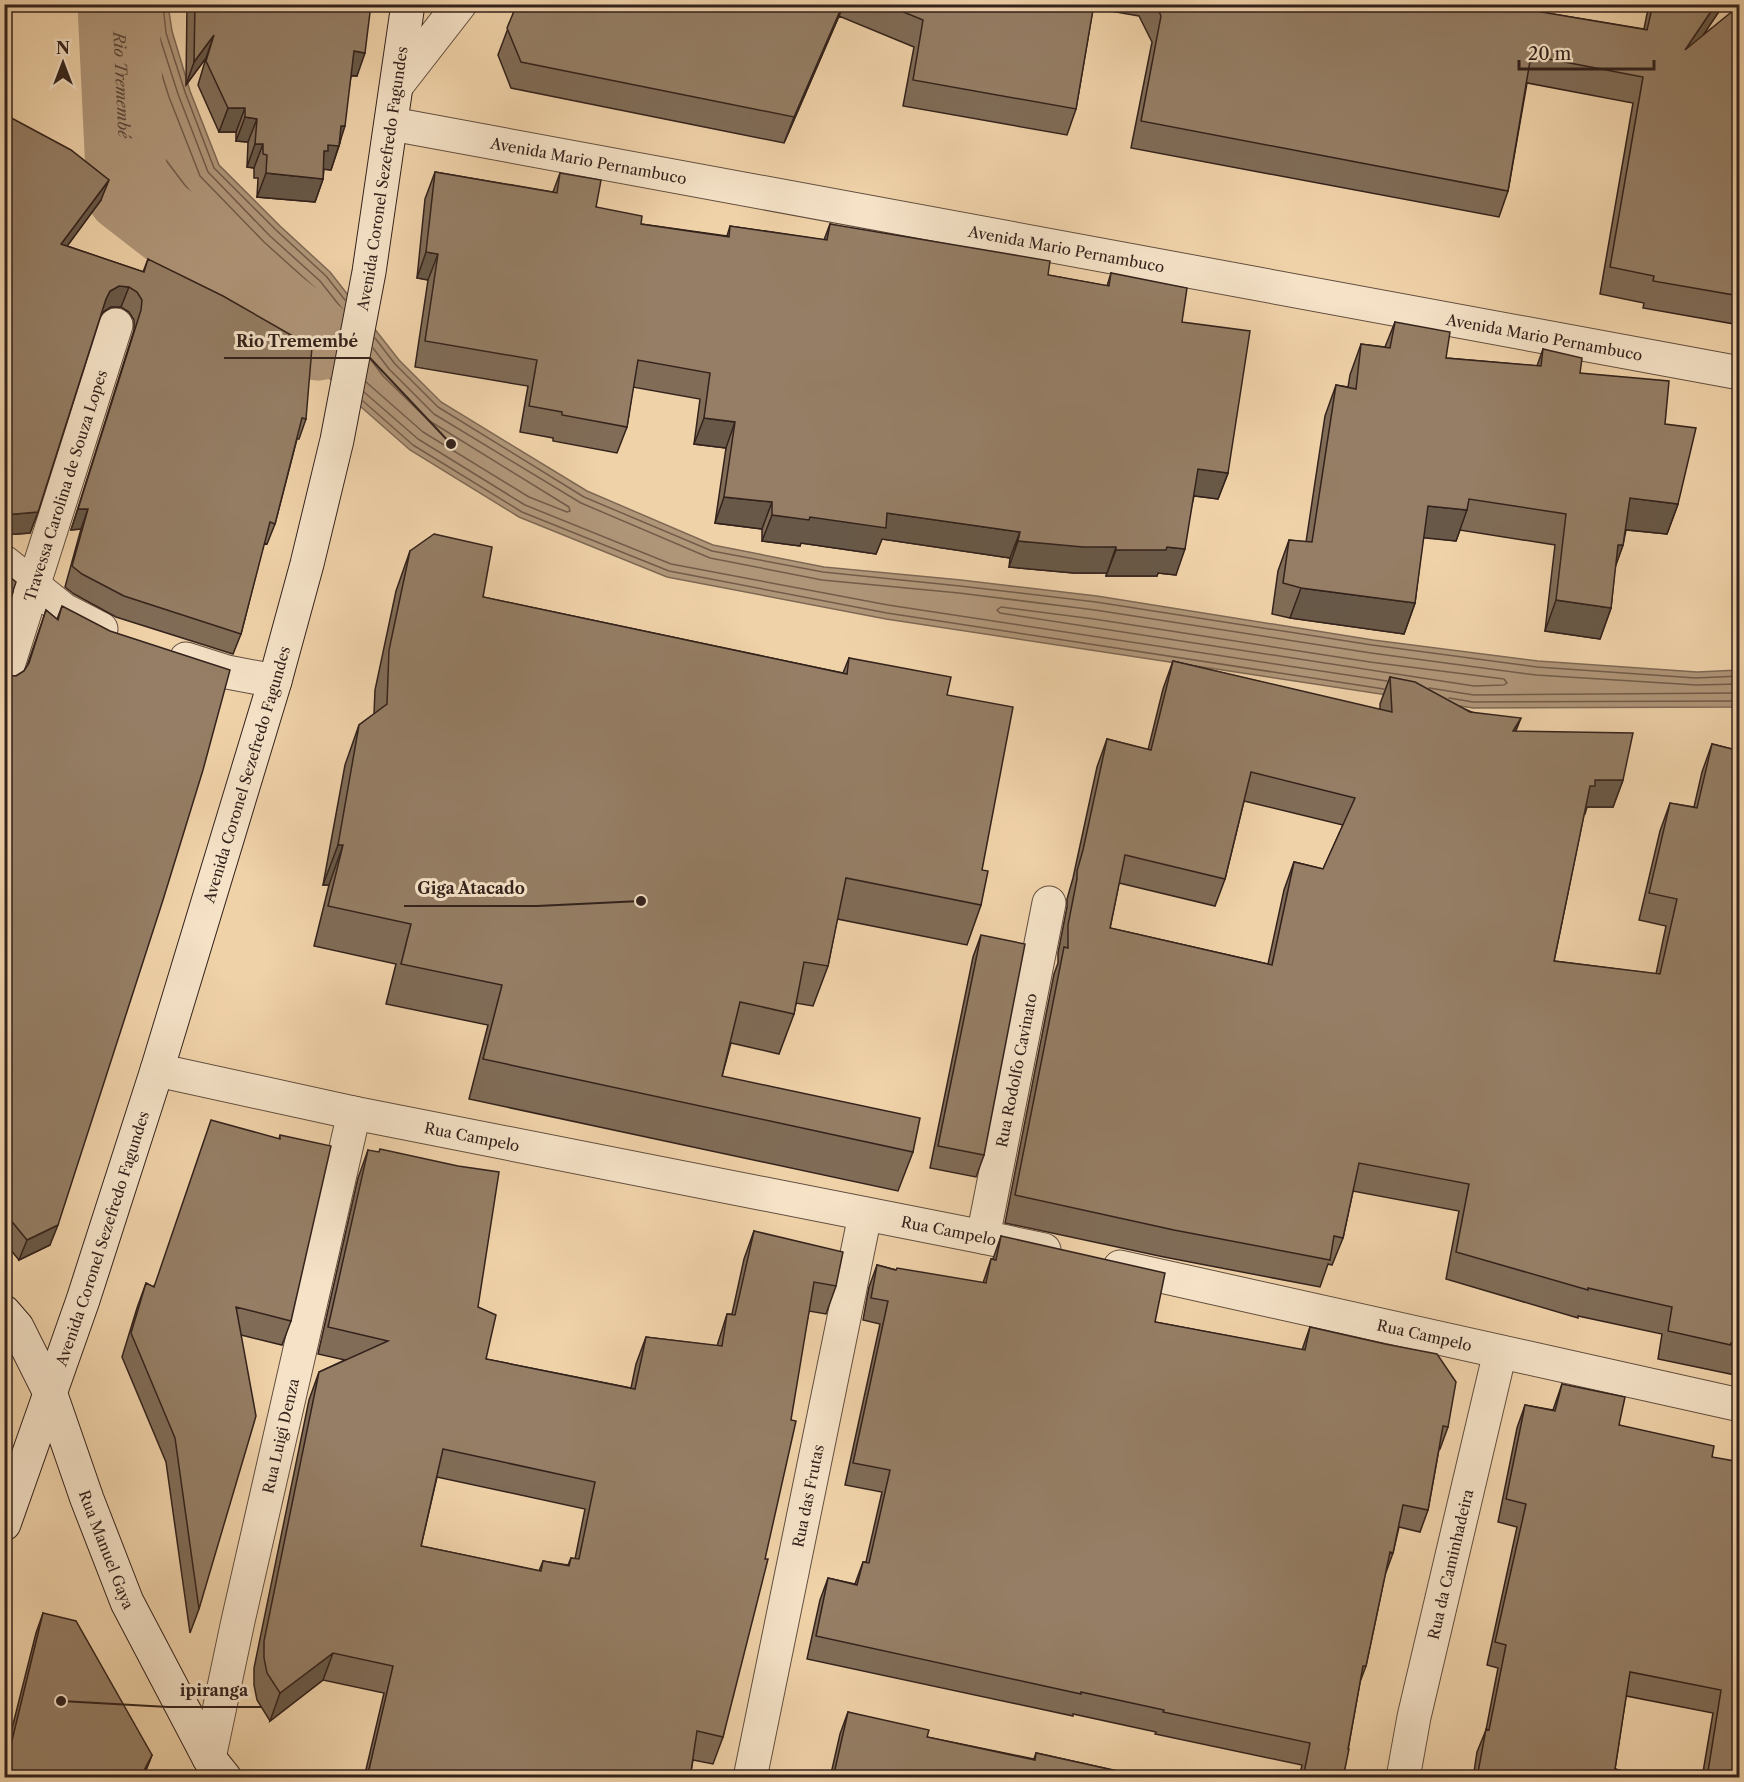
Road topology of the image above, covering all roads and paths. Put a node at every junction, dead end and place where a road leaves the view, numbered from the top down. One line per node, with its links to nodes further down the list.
1 (408, 4): 3 (street, Avenida Coronel Sezefredo Fagundes)
2 (460, 4): 3 (street)
3 (397, 85): 4 (street, Avenida Coronel Sezefredo Fagundes)
4 (392, 124): 6 (street, Avenida Mario Pernambuco); 10 (street, Avenida Coronel Sezefredo Fagundes)
5 (116, 325): 8 (street, Travessa Carolina de Souza Lopes)
6 (1740, 373)
7 (4, 562): 8 (street)
8 (34, 587): 9 (street, Travessa Carolina de Souza Lopes); 10 (street)
9 (4, 678)
10 (275, 681): 12 (street, Avenida Coronel Sezefredo Fagundes)
11 (1049, 903): 15 (street, Rua Rodolfo Cavinato)
12 (158, 1070): 13 (street, Rua Campelo); 18 (street, Avenida Coronel Sezefredo Fagundes)
13 (354, 1113): 14 (street, Rua Campelo); 21 (street, Rua Luigi Denza)
14 (865, 1215): 15 (street, Rua Campelo); 22 (street, Rua das Frutas)
15 (983, 1237): 17 (street, Rua Campelo)
16 (4, 1312): 18 (street, Rua Manuel Gaya)
17 (1500, 1352): 19 (street, Rua Campelo); 23 (street, Rua da Caminhadeira)
18 (51, 1395): 20 (street, Avenida Coronel Sezefredo Fagundes); 21 (street, Rua Manuel Gaya)
19 (1740, 1405)
20 (4, 1524)
21 (217, 1768)
22 (750, 1778)
23 (1402, 1778)

